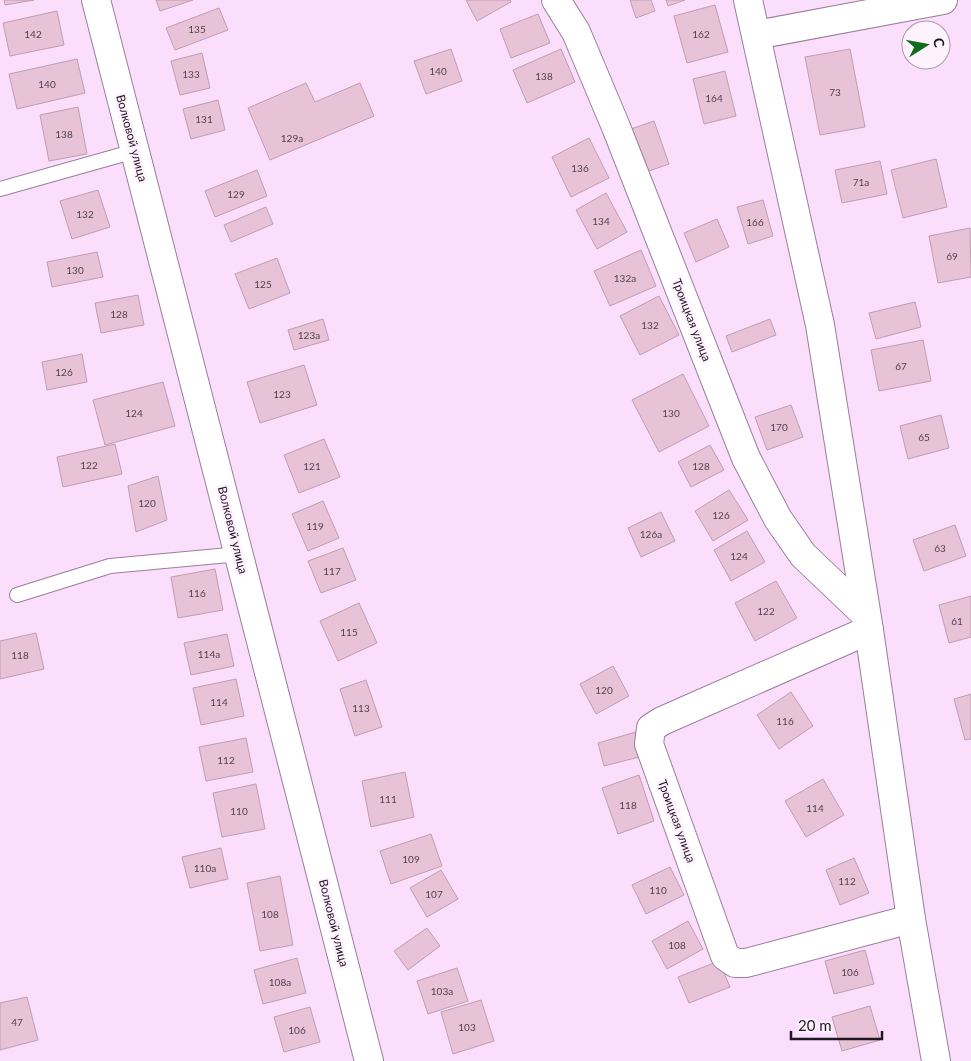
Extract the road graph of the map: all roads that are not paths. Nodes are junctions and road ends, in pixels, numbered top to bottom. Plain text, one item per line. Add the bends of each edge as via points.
1 (96, 0) edge
2 (556, 0) edge
3 (748, 0) edge
4 (943, 0) edge
5 (756, 34) junction
6 (135, 151) junction
7 (0, 189) edge
8 (240, 554) junction
9 (17, 596) dead end
10 (868, 623) junction
11 (910, 919) junction
12 (369, 1061) edge
13 (936, 1061) edge

1 - 6 street, Волковой улица
2 - 10 street, Троицкая улица via 576,32 616,127 746,458 778,519 803,555
3 - 5 street
4 - 5 street
5 - 10 street via 820,326
6 - 7 lane
6 - 8 street, Волковой улица
8 - 9 lane via 110,566
8 - 12 street, Волковой улица
10 - 11 street
10 - 11 street, Троицкая улица via 662,721 652,728 649,744 725,956 735,963 746,963
11 - 13 street

